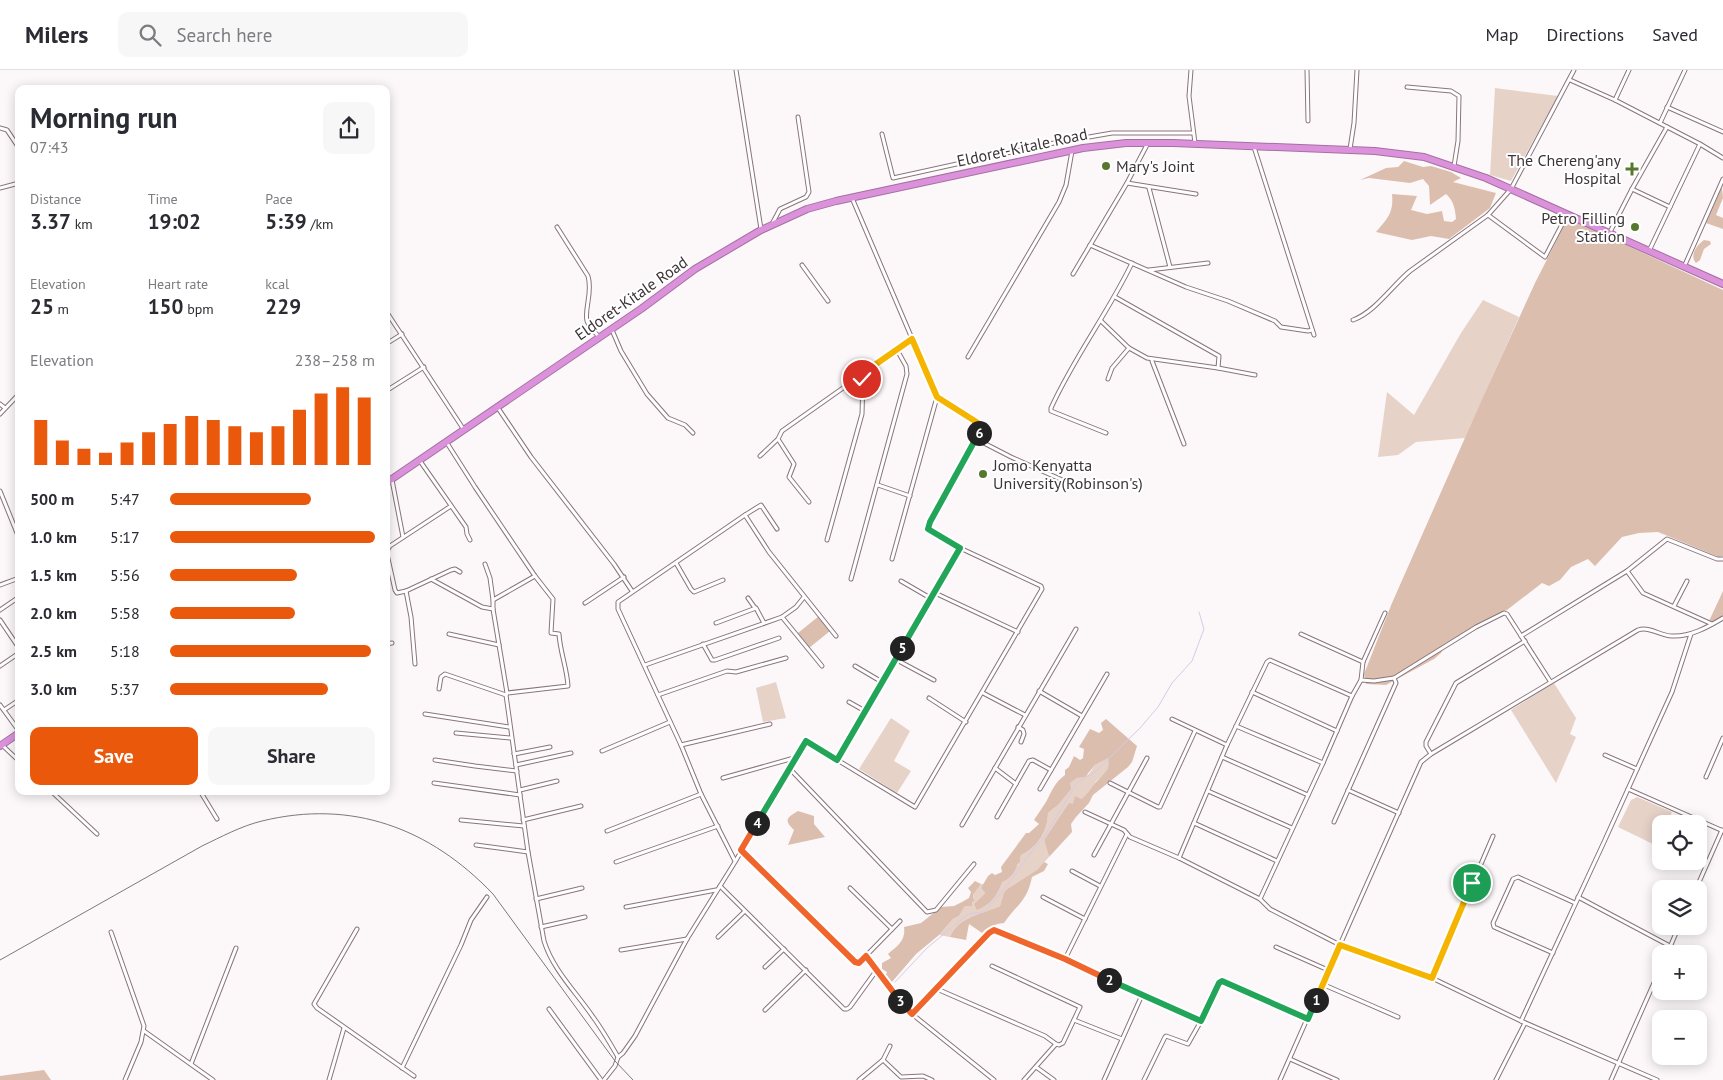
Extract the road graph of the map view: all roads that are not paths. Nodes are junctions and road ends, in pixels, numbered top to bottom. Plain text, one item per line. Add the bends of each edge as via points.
1 (736, 70) edge
2 (1191, 70) edge
3 (1307, 70) edge
4 (1357, 70) edge
5 (1574, 70) edge
6 (1629, 70) edge
7 (1685, 70) edge
8 (1570, 80) junction
9 (1407, 87) dead end
10 (1615, 100) junction
11 (1667, 108) junction
12 (798, 117) dead end
13 (1308, 121) dead end
14 (1660, 124) junction
15 (1667, 127) junction
16 (0, 128) edge
17 (1723, 132) edge
18 (1193, 133) junction
19 (882, 134) dead end
20 (15, 142) edge
21 (1148, 142) junction
22 (1195, 144) junction
23 (1700, 144) junction
24 (1254, 146) junction
25 (1072, 150) junction
26 (1349, 150) junction
27 (1723, 158) edge
28 (1454, 166) junction
29 (1723, 179) edge
30 (1127, 183) junction
31 (15, 184) edge
32 (1722, 185) edge
33 (0, 188) edge
34 (1149, 188) junction
35 (1511, 189) junction
36 (1632, 189) junction
37 (1196, 194) dead end
38 (852, 197) junction
39 (1670, 207) junction
40 (1567, 214) junction
41 (1488, 215) junction
42 (772, 225) junction
43 (557, 227) dead end
44 (761, 230) junction
45 (1610, 234) junction
46 (1090, 245) junction
47 (1649, 251) junction
48 (1208, 262) dead end
49 (1132, 263) junction
50 (802, 265) dead end
51 (1684, 266) junction
52 (1170, 267) junction
53 (1147, 270) junction
54 (1073, 274) dead end
55 (1712, 279) junction
56 (1723, 279) edge
57 (1723, 284) edge
58 (1115, 297) junction
59 (828, 301) dead end
60 (390, 317) edge
61 (1101, 320) junction
62 (1353, 320) dead end
63 (612, 329) junction
64 (1312, 330) junction
65 (402, 334) junction
66 (1314, 336) dead end
67 (600, 338) junction
68 (912, 339) junction
69 (390, 342) edge
70 (1128, 348) junction
71 (897, 350) junction
72 (968, 357) dead end
73 (1152, 360) junction
74 (424, 367) junction
75 (1218, 368) junction
76 (1255, 375) dead end
77 (860, 376) junction
78 (1108, 378) dead end
79 (390, 388) edge
80 (937, 397) junction
81 (15, 398) edge
82 (0, 404) edge
83 (498, 407) junction
84 (5, 408) junction
85 (0, 414) edge
86 (465, 430) junction
87 (693, 433) dead end
88 (1106, 433) dead end
89 (778, 439) junction
90 (976, 439) junction
91 (447, 443) junction
92 (1184, 444) dead end
93 (760, 456) dead end
94 (420, 460) junction
95 (390, 480) edge
96 (1069, 483) dead end
97 (390, 485) edge
98 (878, 485) junction
99 (0, 491) edge
100 (910, 496) junction
101 (809, 502) dead end
102 (451, 506) junction
103 (744, 515) junction
104 (15, 528) edge
105 (776, 529) dead end
106 (403, 537) junction
107 (470, 540) dead end
108 (827, 540) dead end
109 (390, 546) edge
110 (960, 548) junction
111 (892, 559) dead end
112 (1723, 559) edge
113 (676, 563) junction
114 (390, 564) edge
115 (485, 564) dead end
116 (1627, 571) junction
117 (460, 572) dead end
118 (535, 576) junction
119 (624, 577) junction
120 (15, 579) edge
121 (431, 579) junction
122 (851, 579) dead end
123 (723, 580) dead end
124 (901, 581) dead end
125 (1687, 581) dead end
126 (0, 585) edge
127 (406, 591) junction
128 (632, 591) junction
129 (935, 593) junction
130 (804, 597) junction
131 (748, 598) dead end
132 (932, 599) junction
133 (15, 600) edge
134 (493, 600) junction
135 (585, 603) dead end
136 (1674, 606) junction
137 (756, 608) junction
138 (493, 609) junction
139 (0, 610) edge
140 (1385, 613) dead end
141 (782, 617) junction
142 (1723, 618) edge
143 (0, 620) edge
144 (716, 622) dead end
145 (764, 623) junction
146 (1712, 624) junction
147 (1076, 628) dead end
148 (1018, 632) junction
149 (449, 634) dead end
150 (1301, 634) dead end
151 (1691, 634) junction
152 (836, 636) dead end
153 (1521, 636) junction
154 (779, 638) dead end
155 (1525, 641) junction
156 (15, 642) edge
157 (703, 644) junction
158 (499, 645) junction
159 (15, 656) edge
160 (786, 658) dead end
161 (896, 658) junction
162 (1363, 662) junction
163 (415, 664) dead end
164 (645, 665) junction
165 (0, 666) edge
166 (822, 666) dead end
167 (854, 666) dead end
168 (1107, 674) dead end
169 (1394, 678) junction
170 (934, 680) dead end
171 (1361, 680) junction
172 (1550, 681) junction
173 (882, 682) junction
174 (439, 689) dead end
175 (1039, 691) junction
176 (983, 692) junction
177 (1252, 692) junction
178 (507, 694) junction
179 (658, 695) junction
180 (1352, 696) junction
181 (929, 698) dead end
182 (849, 702) dead end
183 (15, 703) edge
184 (0, 705) edge
185 (4, 710) junction
186 (865, 711) junction
187 (425, 714) dead end
188 (1025, 715) junction
189 (1082, 716) junction
190 (1172, 719) dead end
191 (670, 722) junction
192 (966, 722) junction
193 (770, 724) dead end
194 (15, 726) edge
195 (1236, 726) junction
196 (510, 727) junction
197 (1018, 727) junction
198 (1195, 731) junction
199 (1337, 731) junction
200 (456, 733) dead end
201 (15, 735) edge
202 (511, 738) junction
203 (1723, 738) edge
204 (1021, 742) dead end
205 (1, 745) edge
206 (681, 745) junction
207 (1227, 745) junction
208 (550, 746) dead end
209 (602, 751) dead end
210 (571, 753) dead end
211 (514, 754) junction
212 (1431, 754) junction
213 (1605, 755) dead end
214 (15, 757) edge
215 (1222, 757) junction
216 (795, 758) junction
217 (1147, 758) dead end
218 (435, 760) dead end
219 (837, 760) junction
220 (1323, 763) junction
221 (516, 765) junction
222 (789, 768) junction
223 (995, 768) junction
224 (1051, 770) junction
225 (1637, 770) junction
226 (517, 771) junction
227 (1706, 777) dead end
228 (723, 778) dead end
229 (557, 781) dead end
230 (434, 783) dead end
231 (1110, 783) dead end
232 (1016, 784) junction
233 (1040, 789) dead end
234 (1628, 789) junction
235 (1208, 790) junction
236 (1348, 790) junction
237 (520, 792) junction
238 (1129, 792) junction
239 (701, 794) junction
240 (55, 795) edge
241 (202, 795) edge
242 (1308, 795) junction
243 (581, 806) dead end
244 (1085, 812) dead end
245 (1399, 813) junction
246 (997, 817) dead end
247 (217, 819) dead end
248 (461, 820) dead end
249 (524, 820) junction
250 (1334, 822) dead end
251 (1194, 823) junction
252 (1111, 824) junction
253 (962, 825) dead end
254 (524, 826) junction
255 (718, 826) junction
256 (1292, 828) junction
257 (1723, 830) edge
258 (607, 831) dead end
259 (97, 834) dead end
260 (1127, 834) junction
261 (1493, 836) dead end
262 (476, 844) dead end
263 (741, 850) junction
264 (528, 852) junction
265 (1094, 855) dead end
266 (1178, 858) junction
267 (1277, 861) junction
268 (616, 862) dead end
269 (735, 862) junction
270 (974, 864) dead end
271 (1072, 871) dead end
272 (1700, 880) edge
273 (720, 886) junction
274 (1100, 886) junction
275 (582, 888) dead end
276 (850, 888) dead end
277 (717, 890) junction
278 (487, 897) dead end
279 (1578, 897) junction
280 (1043, 898) dead end
281 (1260, 898) junction
282 (536, 899) junction
283 (1575, 903) junction
284 (626, 907) dead end
285 (744, 912) junction
286 (585, 917) dead end
287 (1084, 919) junction
288 (900, 921) dead end
289 (542, 927) junction
290 (357, 929) dead end
291 (892, 929) junction
292 (111, 932) dead end
293 (718, 937) dead end
294 (687, 939) junction
295 (1340, 945) junction
296 (1668, 945) edge
297 (1276, 947) dead end
298 (236, 948) dead end
299 (784, 949) junction
300 (621, 950) dead end
301 (1552, 953) junction
302 (866, 956) junction
303 (1065, 959) junction
304 (992, 966) dead end
305 (765, 967) dead end
306 (806, 970) junction
307 (1328, 970) junction
308 (876, 971) junction
309 (1432, 978) junction
310 (1322, 984) junction
311 (1652, 987) edge
312 (937, 989) junction
313 (1142, 995) junction
314 (549, 1009) dead end
315 (765, 1010) dead end
316 (912, 1014) junction
317 (1398, 1017) dead end
318 (1308, 1019) junction
319 (1074, 1020) junction
320 (1201, 1021) junction
321 (1521, 1021) junction
322 (1525, 1023) junction
323 (344, 1028) junction
324 (144, 1031) junction
325 (1122, 1039) junction
326 (1056, 1044) junction
327 (890, 1046) dead end
328 (618, 1057) junction
329 (1290, 1059) junction
330 (883, 1060) junction
331 (1618, 1063) junction
332 (191, 1064) junction
333 (1036, 1066) junction
334 (402, 1068) junction
335 (414, 1076) dead end
336 (901, 1078) edge
337 (125, 1080) edge
338 (214, 1080) edge
339 (329, 1080) edge
340 (602, 1080) edge
341 (859, 1080) edge
342 (932, 1080) edge
343 (994, 1080) edge
344 (1024, 1080) edge
345 (1054, 1080) edge
346 (1104, 1080) edge
347 (1144, 1080) edge
348 (1280, 1080) edge
349 (1337, 1080) edge
350 (1496, 1080) edge
351 (1611, 1080) edge
352 (1657, 1080) edge

1 - 44 street
2 - 18 street via 1189,96
3 - 13 street
4 - 26 street
5 - 8 street
6 - 10 street
7 - 11 street
8 - 10 street
8 - 35 street
9 - 28 street via 1451,91 1459,96
10 - 14 street
11 - 14 street
11 - 17 street
12 - 42 street via 809,192 806,197 780,209
14 - 15 street
15 - 23 street
15 - 36 street
16 - 20 street via 7,130
18 - 19 street via 1112,133 893,178
18 - 22 street
21 - 22 highway, Eldoret-Kitale Road
21 - 25 highway, Eldoret-Kitale Road
21 - 30 street
22 - 24 highway, Eldoret-Kitale Road
23 - 27 street
23 - 39 street
24 - 26 highway, Eldoret-Kitale Road
24 - 64 street
25 - 38 highway, Eldoret-Kitale Road
25 - 72 street via 1066,185 1059,202
26 - 28 highway, Eldoret-Kitale Road via 1412,155
28 - 35 highway, Eldoret-Kitale Road
29 - 32 street
30 - 34 street
30 - 46 street
31 - 33 street
32 - 51 street
34 - 37 street
34 - 52 street
35 - 40 highway, Eldoret-Kitale Road
35 - 41 street
36 - 39 street
36 - 45 street
38 - 42 highway, Eldoret-Kitale Road via 807,209
38 - 68 street
39 - 47 street
40 - 41 street via 1545,257
40 - 45 highway, Eldoret-Kitale Road
41 - 62 street via 1410,271 1367,313
42 - 44 highway, Eldoret-Kitale Road
43 - 67 street via 588,276 587,322
44 - 63 highway, Eldoret-Kitale Road via 695,269
45 - 47 highway, Eldoret-Kitale Road
46 - 49 street
46 - 54 street
47 - 51 highway, Eldoret-Kitale Road
48 - 52 street
49 - 53 street
49 - 58 street
50 - 59 street
51 - 55 highway, Eldoret-Kitale Road
52 - 53 street
53 - 64 street via 1275,321 1281,327
55 - 56 highway
55 - 57 highway, Eldoret-Kitale Road
58 - 61 street
58 - 75 street via 1219,356
60 - 65 street
61 - 70 street
61 - 88 street via 1051,411
63 - 67 highway, Eldoret-Kitale Road
63 - 87 street via 625,359 647,394 668,418 685,425
64 - 66 street
65 - 69 street
65 - 74 street
67 - 83 highway, Eldoret-Kitale Road
68 - 71 street
68 - 80 street
70 - 73 street
70 - 78 street
71 - 77 street
71 - 98 street via 907,374
73 - 75 street
73 - 92 street
74 - 79 street
74 - 86 street
75 - 76 street
77 - 89 street via 782,430
77 - 108 street via 862,414
80 - 90 street via 981,425
80 - 100 street
81 - 84 street
82 - 84 street
83 - 86 highway, Eldoret-Kitale Road
83 - 119 street via 531,457
84 - 85 street
86 - 91 highway, Eldoret-Kitale Road
89 - 93 street
89 - 101 street via 794,464 789,477
90 - 96 street
90 - 110 street via 928,529
91 - 94 highway, Eldoret-Kitale Road
91 - 118 street
94 - 95 highway, Eldoret-Kitale Road
94 - 102 street
97 - 106 street
98 - 100 street
98 - 122 street
99 - 104 street
100 - 111 street
102 - 106 street
102 - 107 street via 466,527
103 - 105 street via 760,505
103 - 113 street
103 - 130 street
106 - 109 street
110 - 129 street
110 - 148 street via 1041,586
112 - 116 street via 1669,539
113 - 123 street via 694,592
113 - 128 street
114 - 127 street via 395,590 397,593
115 - 134 street
116 - 136 street via 1641,592
116 - 153 street
117 - 121 street via 454,569
118 - 134 street
118 - 178 street via 554,599 551,633 559,634 568,686
119 - 128 street
119 - 135 street
120 - 126 street
121 - 127 street
121 - 138 street
124 - 132 street
125 - 136 street
127 - 163 street
128 - 164 street via 619,601 618,609
129 - 132 street
129 - 148 street
130 - 141 street
130 - 152 street
131 - 137 street
132 - 161 street
133 - 139 street
134 - 138 street
136 - 146 street
137 - 144 street
137 - 145 street
138 - 158 street
140 - 162 street
141 - 145 street
141 - 166 street
142 - 146 street
143 - 156 street
145 - 157 street
146 - 151 street
147 - 175 street
148 - 176 street
149 - 158 street
150 - 162 street
151 - 172 street via 1672,636 1647,629 1638,630
151 - 225 street via 1672,692
153 - 155 street
153 - 169 street via 1504,613
154 - 157 street via 715,660
155 - 172 street
155 - 212 street via 1456,683 1426,742
157 - 164 street
158 - 178 street
159 - 165 street
160 - 179 street via 736,672 728,671
161 - 170 street
161 - 173 street
162 - 171 street
164 - 179 street
167 - 173 street
168 - 189 street
169 - 171 street
169 - 236 street via 1396,683
171 - 180 street
172 - 212 street
173 - 186 street
174 - 178 street via 445,674
175 - 188 street
175 - 189 street
176 - 188 street
176 - 192 street
177 - 180 street via 1270,660
177 - 195 street
177 - 199 street
178 - 196 street
179 - 191 street
180 - 199 street
181 - 192 street
182 - 186 street
183 - 185 street
184 - 185 street
185 - 194 street
186 - 219 street
187 - 196 street
188 - 197 street
189 - 224 street
190 - 198 street
191 - 206 street
191 - 209 street
192 - 219 street via 915,807
193 - 206 street
195 - 207 street
195 - 220 street
196 - 202 street
197 - 204 street via 1024,734
197 - 223 street
198 - 207 street
198 - 238 street via 1160,807
199 - 220 street
200 - 202 street
201 - 205 highway
202 - 211 street
203 - 227 street
205 - 214 street
206 - 239 street
207 - 215 street
208 - 211 street
210 - 221 street
211 - 221 street
212 - 245 street via 1422,762
213 - 225 street
215 - 235 street
215 - 242 street
216 - 219 street via 806,741
216 - 222 street
216 - 228 street
217 - 238 street
218 - 226 street
220 - 242 street
221 - 226 street
222 - 263 street
222 - 270 street via 927,912 936,910
223 - 232 street
223 - 253 street
224 - 232 street via 1031,760
224 - 233 street
225 - 234 street
226 - 237 street
229 - 237 street
230 - 237 street
231 - 238 street
232 - 246 street
234 - 257 street
234 - 279 street
235 - 251 street
235 - 256 street
236 - 245 street
236 - 250 street
237 - 249 street
238 - 252 street
239 - 255 street
239 - 258 street
240 - 259 street
241 - 247 street
242 - 256 street
243 - 249 street
244 - 252 street
245 - 295 street
248 - 254 street
249 - 254 street
251 - 266 street
251 - 267 street
252 - 260 street
252 - 265 street
254 - 264 street
255 - 268 street
255 - 269 street
256 - 267 street
257 - 272 street
260 - 266 street
260 - 274 street
261 - 309 street
262 - 264 street
263 - 269 street
263 - 302 street via 855,962 859,963
264 - 282 street
266 - 281 street
267 - 281 street
269 - 273 street
271 - 274 street
273 - 277 street
273 - 285 street
274 - 287 street
275 - 282 street
276 - 291 street
277 - 284 street
277 - 294 street
278 - 334 street via 471,920
279 - 283 street
279 - 296 street
280 - 287 street
281 - 295 street via 1270,909
282 - 289 street
283 - 301 street
283 - 301 street via 1518,877 1513,879 1494,927
285 - 293 street
285 - 299 street
286 - 289 street
287 - 303 street
288 - 291 street
289 - 328 street via 548,955
290 - 323 street via 314,1002 317,1008
291 - 302 street
292 - 324 street
294 - 300 street
294 - 328 street via 635,1036
295 - 307 street
295 - 309 street
297 - 307 street
298 - 332 street
299 - 305 street
299 - 306 street
301 - 321 street
302 - 308 street
303 - 312 street via 994,930
303 - 313 street
304 - 319 street via 1078,1005 1080,1008
306 - 308 street via 842,1008 847,1009
306 - 315 street
307 - 310 street
308 - 316 street
309 - 321 street
310 - 317 street
310 - 318 street
311 - 331 street
312 - 316 street
312 - 326 street via 1045,1036
313 - 320 street
313 - 325 street
314 - 340 street
316 - 343 street
318 - 320 street via 1222,981
318 - 329 street
319 - 325 street
319 - 326 street via 1063,1043
320 - 347 street via 1188,1044 1165,1037
321 - 322 street
322 - 331 street
322 - 350 street
323 - 334 street
323 - 339 street
324 - 332 street
324 - 337 street
325 - 346 street
326 - 333 street
327 - 330 street
328 - 340 street via 615,1066
329 - 348 street
329 - 349 street
330 - 336 street
330 - 341 street
331 - 351 street
331 - 352 street
332 - 338 street
333 - 344 street
333 - 345 street
334 - 335 street
336 - 342 street via 923,1076

